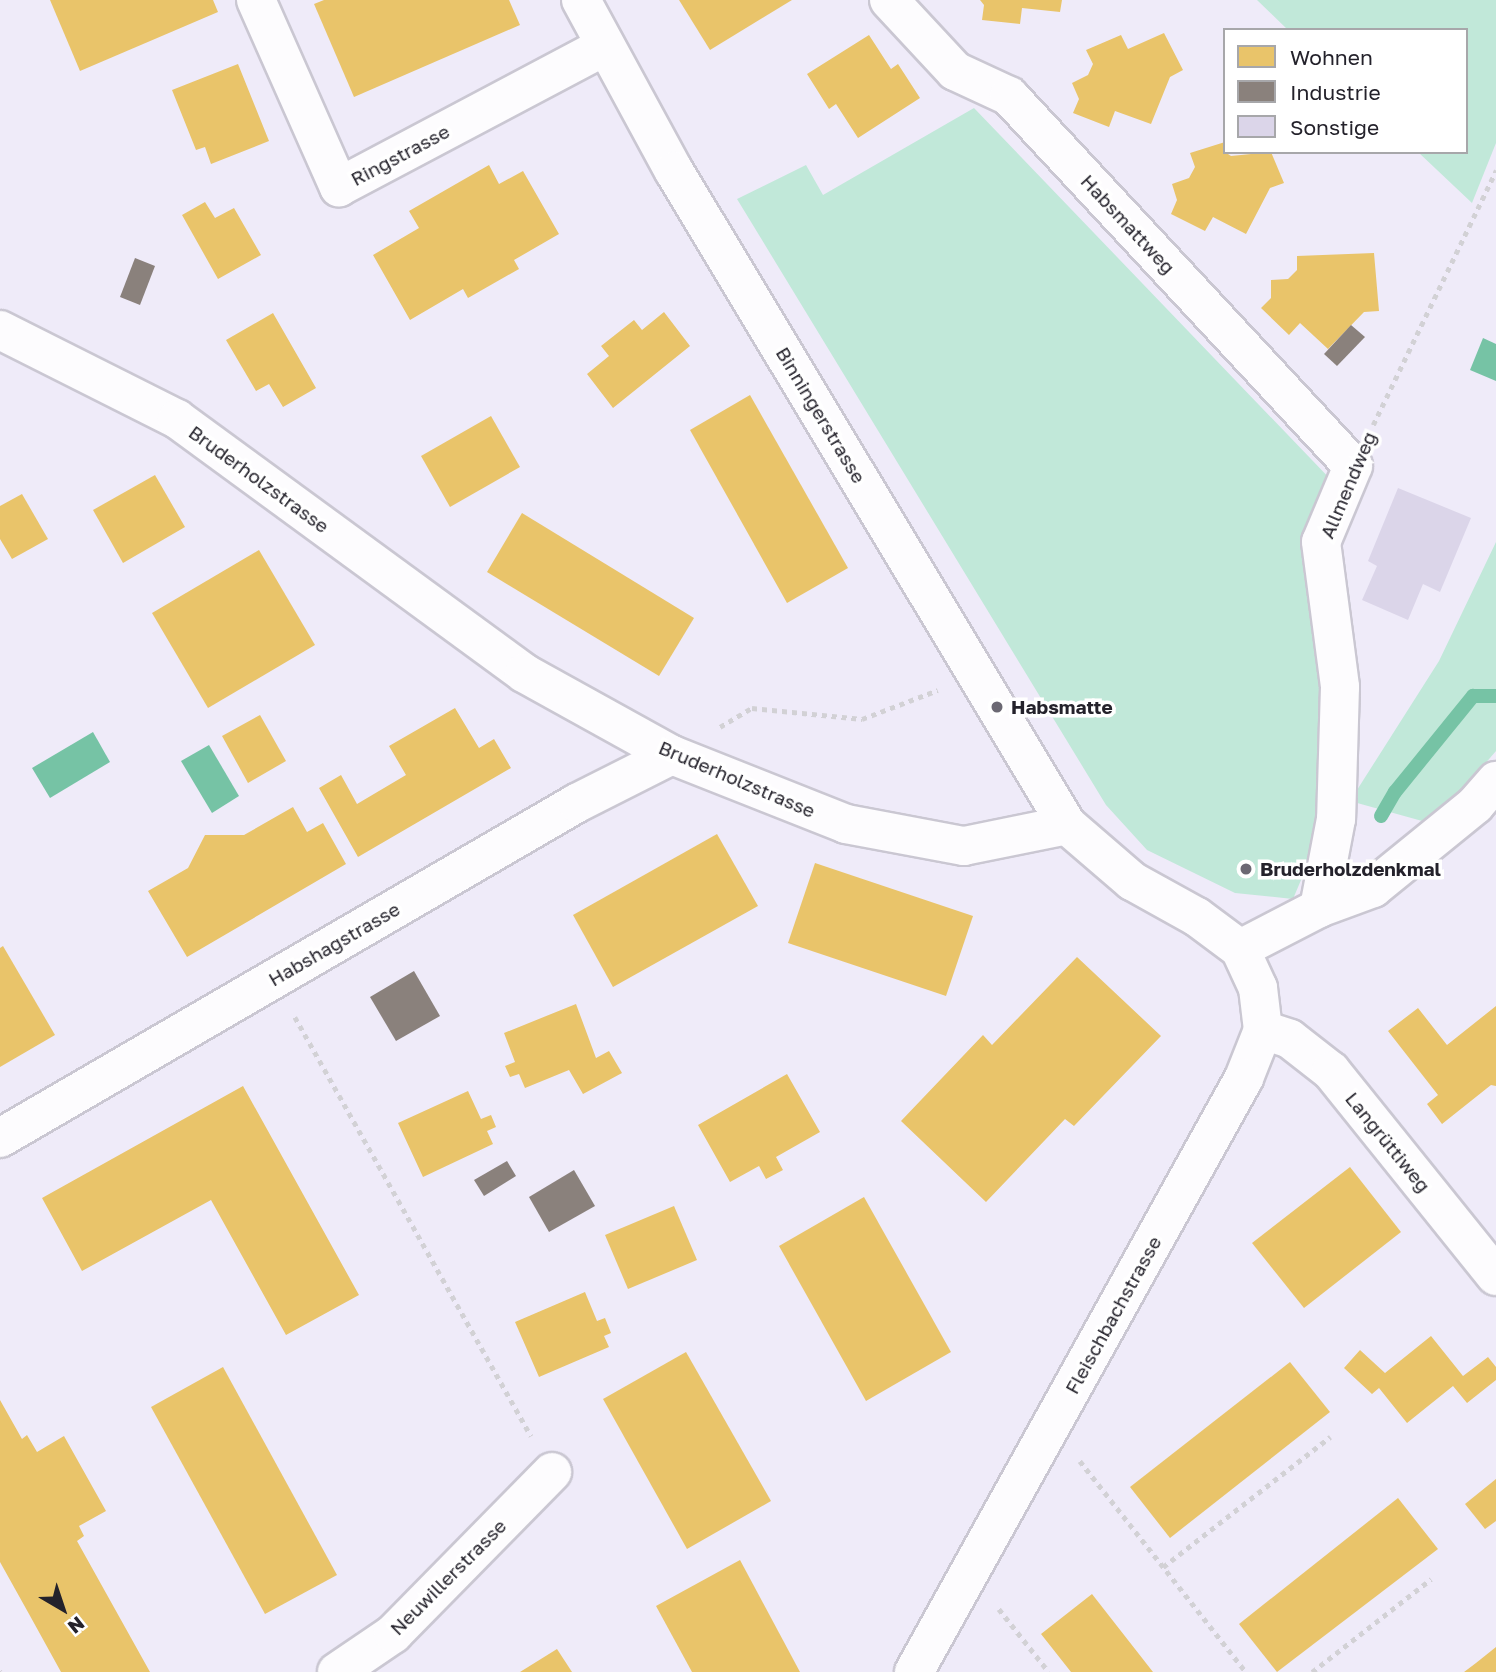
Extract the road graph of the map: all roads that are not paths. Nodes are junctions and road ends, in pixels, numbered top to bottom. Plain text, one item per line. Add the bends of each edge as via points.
1 (256, 0) edge
2 (581, 0) edge
3 (889, 0) edge
4 (605, 46) junction
5 (0, 330) edge
6 (1353, 466) joint
7 (672, 755) junction
8 (1496, 781) edge
9 (1067, 825) junction
10 (1319, 908) junction
11 (1240, 949) junction
12 (1263, 1030) junction
13 (0, 1138) edge
14 (1496, 1276) edge
15 (552, 1472) road end
16 (337, 1672) edge
17 (914, 1672) edge

1 - 4 street, Ringstrasse via 339,187
2 - 4 street, Binningerstrasse
3 - 6 street, Habsmattweg via 955,71 1009,96
4 - 9 street, Binningerstrasse via 674,172
5 - 7 street, Bruderholzstrasse via 177,419 524,673
6 - 10 street, Allmendweg via 1321,542 1340,687 1336,819
7 - 9 street, Bruderholzstrasse via 846,824 964,846
7 - 13 street, Habshagstrasse via 577,803
8 - 10 street via 1475,804 1373,888
9 - 11 street via 1132,881 1197,917
10 - 11 street
11 - 12 street, Fleischbachstrasse via 1258,988
12 - 14 street, Langrüttiweg via 1290,1039 1331,1071
12 - 17 street, Fleischbachstrasse via 1244,1079
15 - 16 street, Neuwillerstrasse via 393,1634

